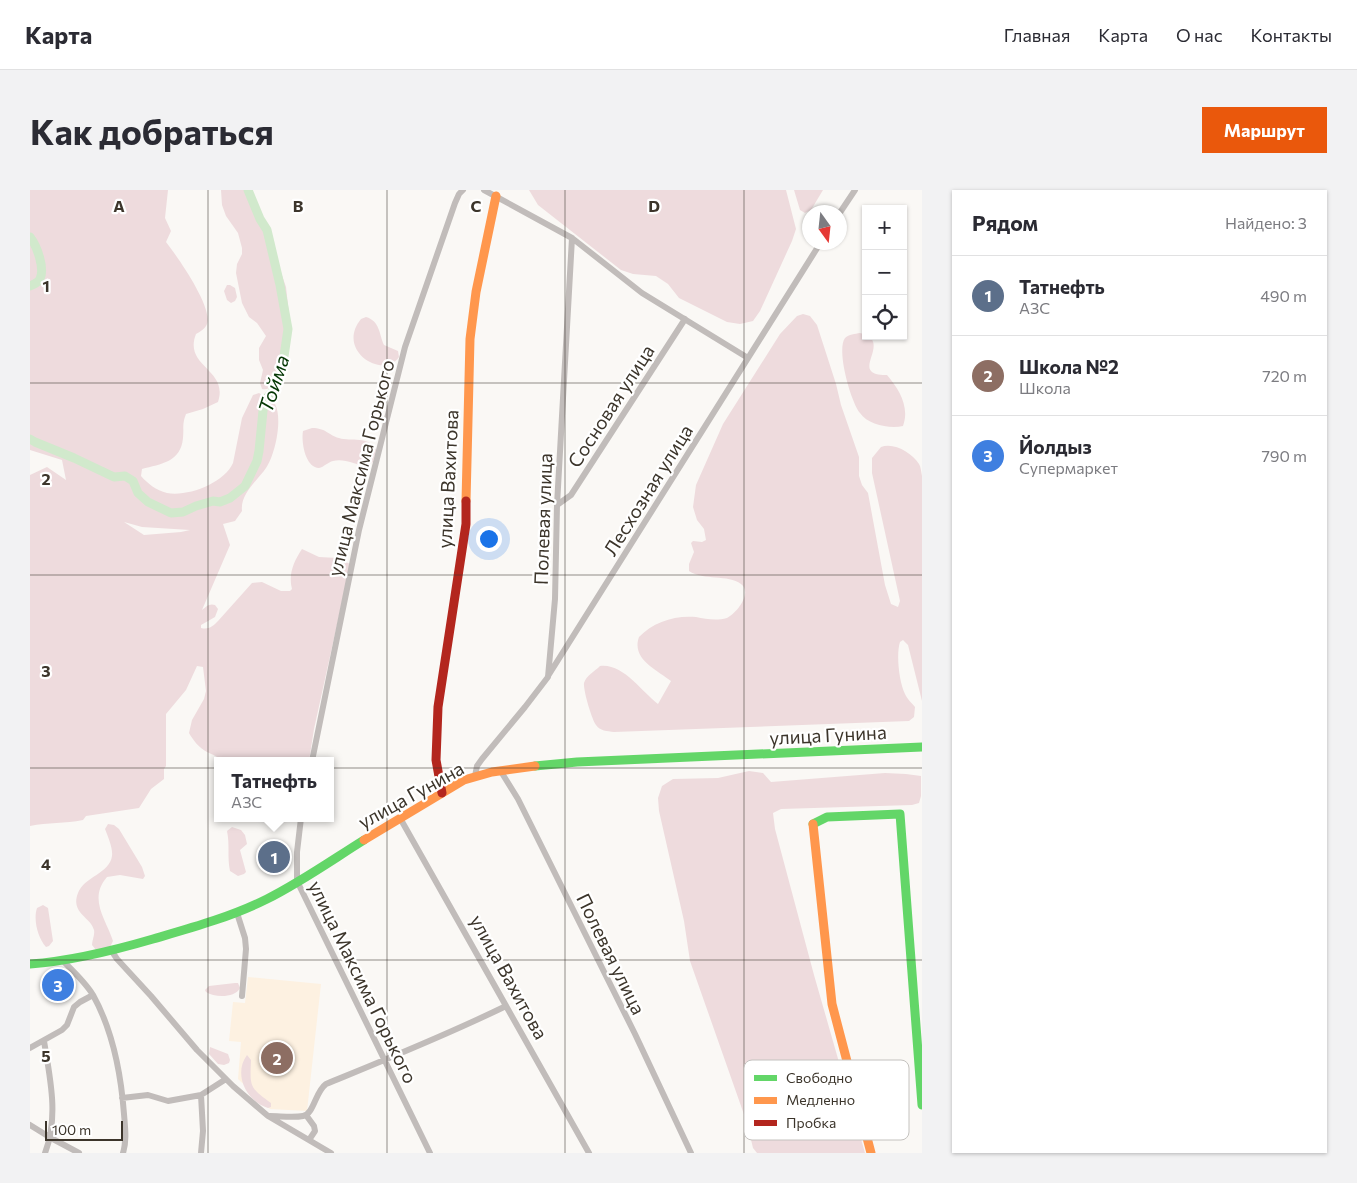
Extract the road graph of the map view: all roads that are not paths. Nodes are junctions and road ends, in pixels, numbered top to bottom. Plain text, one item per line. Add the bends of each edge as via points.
1 (464, 190) edge
2 (484, 190) edge
3 (855, 190) edge
4 (496, 196) junction
5 (846, 205) edge
6 (572, 238) junction
7 (816, 250) edge
8 (685, 320) junction
9 (748, 358) junction
10 (557, 505) junction
11 (548, 677) junction
12 (922, 747) edge
13 (313, 757) edge
14 (500, 770) junction
15 (475, 776) junction
16 (442, 793) junction
17 (400, 818) junction
18 (301, 822) edge
19 (297, 880) junction
20 (237, 913) junction
21 (111, 950) junction
22 (62, 960) junction
23 (30, 964) edge
24 (93, 995) junction
25 (242, 996) dead end
26 (506, 1006) junction
27 (44, 1041) junction
28 (30, 1048) edge
29 (846, 1060) edge
30 (386, 1061) junction
31 (226, 1079) junction
32 (201, 1095) junction
33 (122, 1098) junction
34 (922, 1105) edge
35 (306, 1115) junction
36 (268, 1116) junction
37 (30, 1125) edge
38 (50, 1138) junction
39 (309, 1140) junction
40 (867, 1140) edge
41 (45, 1153) edge
42 (79, 1153) edge
43 (123, 1153) edge
44 (201, 1153) edge
45 (331, 1153) edge
46 (430, 1153) edge
47 (589, 1153) edge
48 (691, 1153) edge
49 (870, 1153) edge

1 - 13 street, улица Максима Горького via 455,203 405,347 359,530
2 - 4 street
3 - 5 street
4 - 6 street
4 - 16 street, улица Вахитова via 476,292 470,339 466,524 438,707 436,760
6 - 8 street via 642,293
6 - 10 street, Полевая улица
7 - 9 street, Лесхозная улица
8 - 9 street
8 - 10 street, Сосновая улица via 571,495
9 - 11 street, Лесхозная улица
10 - 11 street, Полевая улица
11 - 15 street via 482,759
12 - 14 street, улица Гунина via 568,763
14 - 15 street, улица Гунина
14 - 48 street, Полевая улица via 518,799
15 - 16 street, улица Гунина
16 - 17 street, улица Гунина
17 - 19 street, улица Гунина
17 - 26 street, улица Вахитова
18 - 19 street, улица Максима Горького
19 - 20 street, улица Гунина
19 - 30 street, улица Максима Горького
20 - 21 street, улица Гунина via 192,929
20 - 25 street via 246,949
21 - 22 street, улица Гунина
21 - 31 street
22 - 23 street, улица Гунина
22 - 24 street
24 - 27 street via 76,1005 67,1025
24 - 33 street via 110,1036
26 - 30 street
26 - 47 street, улица Вахитова
27 - 28 street
27 - 38 street via 52,1098
29 - 34 street via 832,1004 813,824 826,817 900,814
30 - 35 street via 326,1084 319,1090
30 - 46 street, улица Максима Горького
31 - 32 street
31 - 36 street
32 - 33 street via 168,1101 148,1095
32 - 44 street
33 - 43 street
35 - 36 street
35 - 39 street via 315,1131
36 - 39 street
37 - 38 street
38 - 41 street
38 - 42 street
39 - 45 street
40 - 49 street

